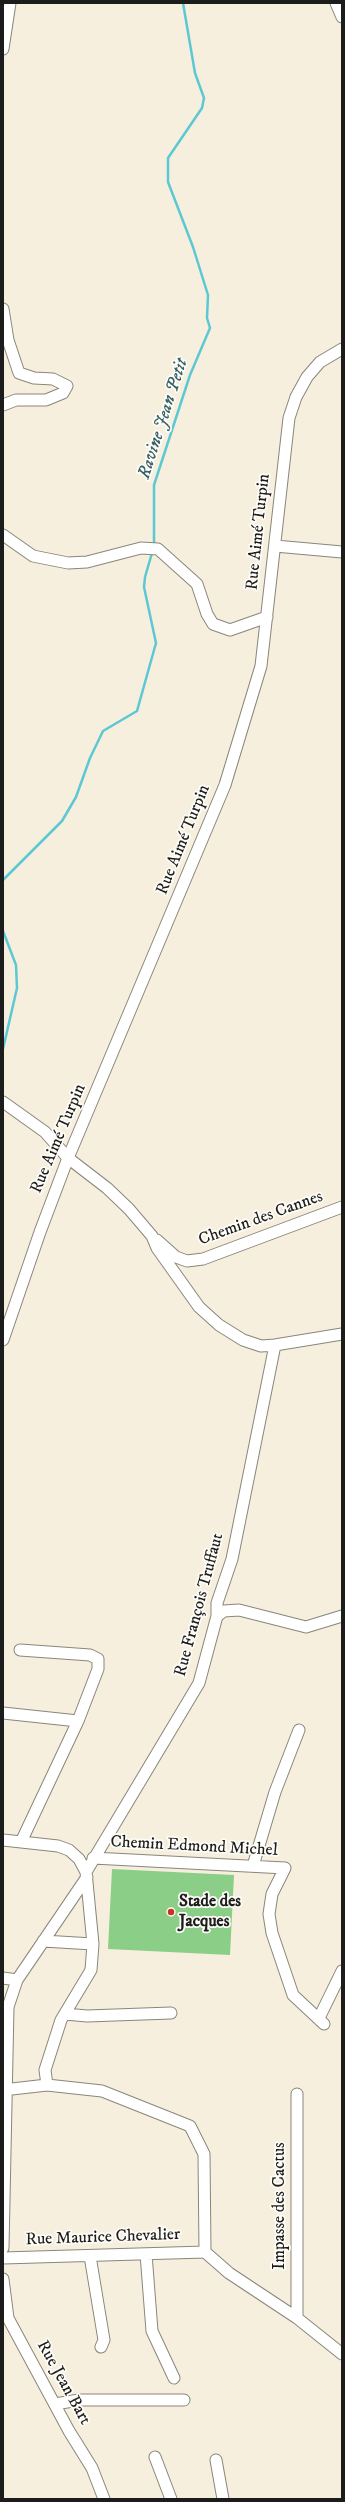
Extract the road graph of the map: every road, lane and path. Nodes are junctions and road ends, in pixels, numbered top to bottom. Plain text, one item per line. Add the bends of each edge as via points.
1 (10, 3) edge
2 (336, 3) edge
3 (342, 18) edge
4 (3, 49) edge
5 (3, 309) edge
6 (342, 349) edge
7 (3, 405) edge
8 (3, 535) edge
9 (275, 546) junction
10 (342, 552) edge
11 (267, 617) junction
12 (3, 1102) edge
13 (68, 1158) junction
14 (342, 1207) edge
15 (152, 1236) junction
16 (342, 1334) edge
17 (3, 1340) edge
18 (276, 1345) junction
19 (217, 1616) junction
20 (342, 1616) edge
21 (20, 1650) dead end
22 (3, 1713) edge
23 (78, 1721) junction
24 (299, 1730) dead end
25 (3, 1840) edge
26 (21, 1842) junction
27 (93, 1858) junction
28 (253, 1866) junction
29 (86, 1874) junction
30 (43, 1941) junction
31 (93, 1944) junction
32 (342, 1971) edge
33 (3, 1978) edge
34 (17, 1980) junction
35 (171, 2013) dead end
36 (64, 2014) junction
37 (46, 2085) junction
38 (5, 2090) edge
39 (297, 2094) dead end
40 (3, 2248) edge
41 (204, 2252) junction
42 (146, 2254) junction
43 (90, 2256) junction
44 (3, 2258) edge
45 (3, 2279) edge
46 (297, 2318) junction
47 (101, 2347) dead end
48 (342, 2354) edge
49 (174, 2378) dead end
50 (184, 2400) dead end
51 (55, 2404) junction
52 (155, 2457) dead end
53 (216, 2460) dead end
54 (104, 2499) edge
55 (171, 2499) edge
56 (222, 2499) edge

1 - 4 street
2 - 3 street
5 - 7 street via 8,340 19,373 34,378 54,379 67,386 63,393 46,400 16,400
6 - 9 street, Rue Aimé Turpin via 320,362 306,378 296,397 289,418
8 - 11 street via 33,556 68,563 87,562 154,548 197,584 213,624 230,630
9 - 10 street
9 - 11 street, Rue Aimé Turpin
11 - 13 street, Rue Aimé Turpin via 261,666 225,785
12 - 13 street via 45,1132
13 - 15 street via 107,1188
13 - 17 street, Rue Aimé Turpin
14 - 15 street, Chemin des Cannes via 203,1259 187,1261 176,1257
15 - 18 street via 157,1248 199,1308 243,1340 261,1346
16 - 18 street
18 - 19 street, Rue François Truffaut via 232,1559 217,1603
19 - 20 street via 224,1611 239,1610 306,1627
19 - 27 street, Rue François Truffaut via 199,1683
21 - 23 street via 90,1655 98,1659 98,1669
22 - 23 street
23 - 26 street
24 - 28 street via 275,1792
25 - 26 street
26 - 29 street via 58,1846 69,1850 79,1859
27 - 28 street, Chemin Edmond Michel
27 - 29 street, Rue François Truffaut
28 - 32 street, Chemin Edmond Michel via 285,1868 272,1894 269,1914 272,1933 293,1995 321,2021
29 - 30 street
29 - 31 street
30 - 31 street
30 - 34 street
31 - 36 street via 91,1970
33 - 34 street
34 - 38 street via 8,2007
35 - 36 street via 87,2016
36 - 37 street via 45,2070
37 - 38 street
37 - 41 street via 102,2091 190,2126 204,2154
38 - 40 street
39 - 46 street, Impasse des Cactus
41 - 42 street, Rue Maurice Chevalier
41 - 46 street via 229,2273
42 - 43 street, Rue Maurice Chevalier
42 - 49 street via 152,2331
43 - 44 street, Rue Maurice Chevalier
43 - 47 street via 104,2336
45 - 51 street, Rue Jean Bart via 8,2318
46 - 48 street
50 - 51 street via 79,2400
51 - 54 street, Rue Jean Bart via 92,2468
52 - 55 street
53 - 56 street

